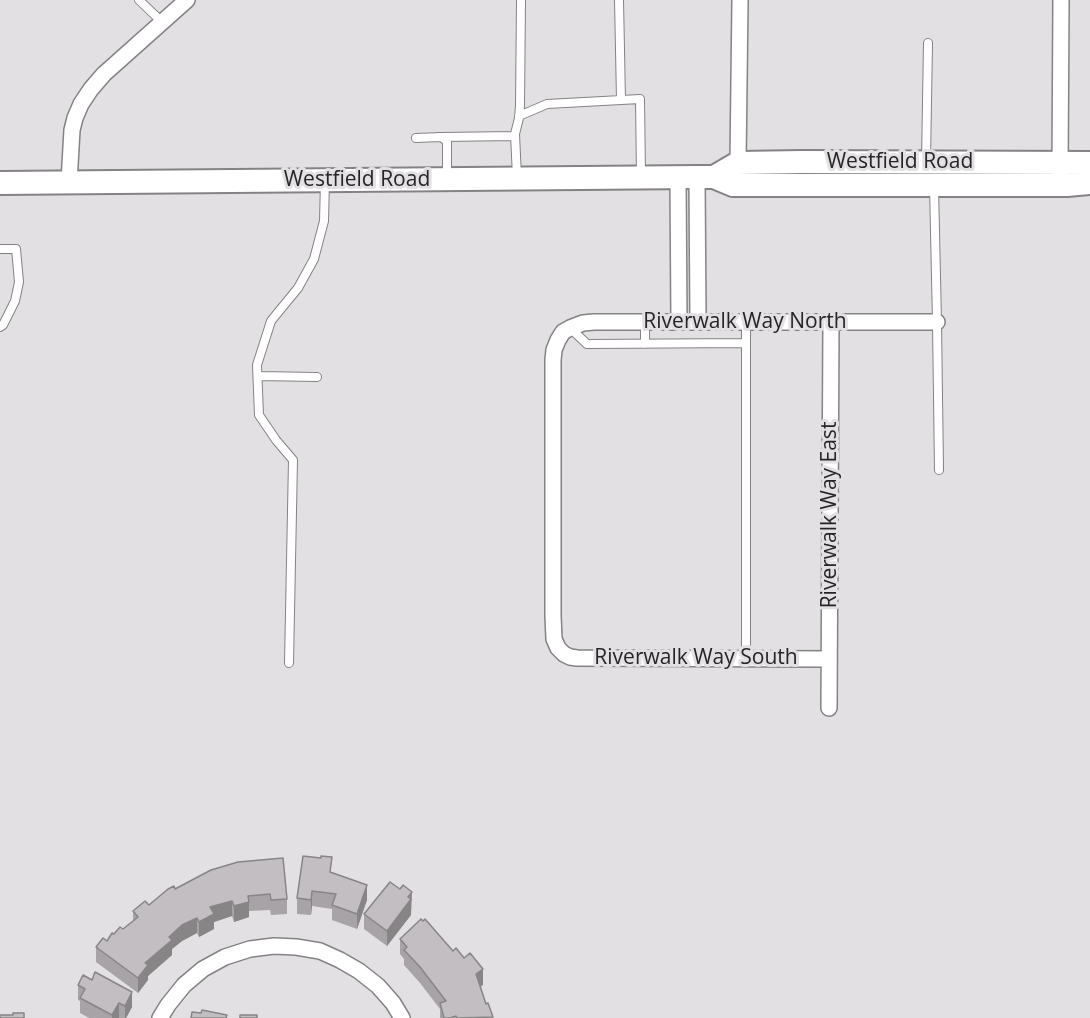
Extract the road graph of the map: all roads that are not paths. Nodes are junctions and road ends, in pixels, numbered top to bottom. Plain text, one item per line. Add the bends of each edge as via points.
1 (139, 0) edge
2 (187, 0) edge
3 (521, 0) edge
4 (620, 0) edge
5 (740, 0) edge
6 (1061, 0) edge
7 (162, 22) junction
8 (928, 43) dead end
9 (621, 100) junction
10 (519, 116) junction
11 (515, 136) junction
12 (441, 137) junction
13 (416, 138) dead end
14 (738, 163) junction
15 (926, 163) junction
16 (1090, 163) edge
17 (1060, 174) junction
18 (641, 177) junction
19 (696, 177) junction
20 (517, 178) junction
21 (447, 179) junction
22 (325, 180) junction
23 (69, 182) junction
24 (0, 183) edge
25 (1090, 183) edge
26 (934, 185) junction
27 (0, 249) edge
28 (645, 322) junction
29 (679, 322) junction
30 (698, 322) junction
31 (746, 322) junction
32 (831, 322) junction
33 (938, 322) junction
34 (0, 327) edge
35 (570, 328) junction
36 (746, 343) junction
37 (645, 344) junction
38 (258, 376) junction
39 (317, 377) dead end
40 (939, 470) dead end
41 (746, 658) junction
42 (829, 659) junction
43 (289, 663) dead end
44 (829, 708) dead end
45 (160, 1018) edge
46 (402, 1018) edge

1 - 7 lane
2 - 7 street
3 - 10 lane
4 - 9 lane
5 - 14 street
6 - 17 street
7 - 23 street via 104,74 81,104 72,130
8 - 15 lane
9 - 10 lane via 547,104
9 - 18 lane via 640,99
10 - 11 lane
11 - 12 lane
11 - 20 lane
12 - 13 lane
12 - 21 lane via 447,141
14 - 15 main road, Westfield Road
14 - 19 main road, Westfield Road
15 - 17 main road, Westfield Road
16 - 17 main road, Westfield Road
17 - 25 main road
17 - 26 main road, Westfield Road
18 - 19 main road, Westfield Road
18 - 20 main road, Westfield Road
19 - 26 main road, Westfield Road via 733,185
19 - 29 street
19 - 30 street
20 - 21 main road, Westfield Road
21 - 22 main road, Westfield Road
22 - 23 main road, Westfield Road
22 - 38 lane via 324,221 314,259 298,288 271,321 257,365
23 - 24 main road, Westfield Road
26 - 33 lane
27 - 34 lane via 16,249 19,282 15,301
28 - 29 street, Riverwalk Way North
28 - 35 street, Riverwalk Way North via 594,322
28 - 37 lane
29 - 30 street, Riverwalk Way North
30 - 31 street, Riverwalk Way North
31 - 32 street, Riverwalk Way North
31 - 36 lane
32 - 33 street, Riverwalk Way North
32 - 42 street, Riverwalk Way East
33 - 40 lane
35 - 37 lane via 587,344
35 - 41 street, Riverwalk Way South via 558,339 553,360 554,639 558,648 577,658
36 - 37 lane
36 - 41 lane
38 - 39 lane
38 - 43 lane via 259,415 292,460
41 - 42 street, Riverwalk Way South
42 - 44 street, Riverwalk Way East
45 - 46 street via 184,985 203,969 225,957 274,946 320,951 340,960 378,986

